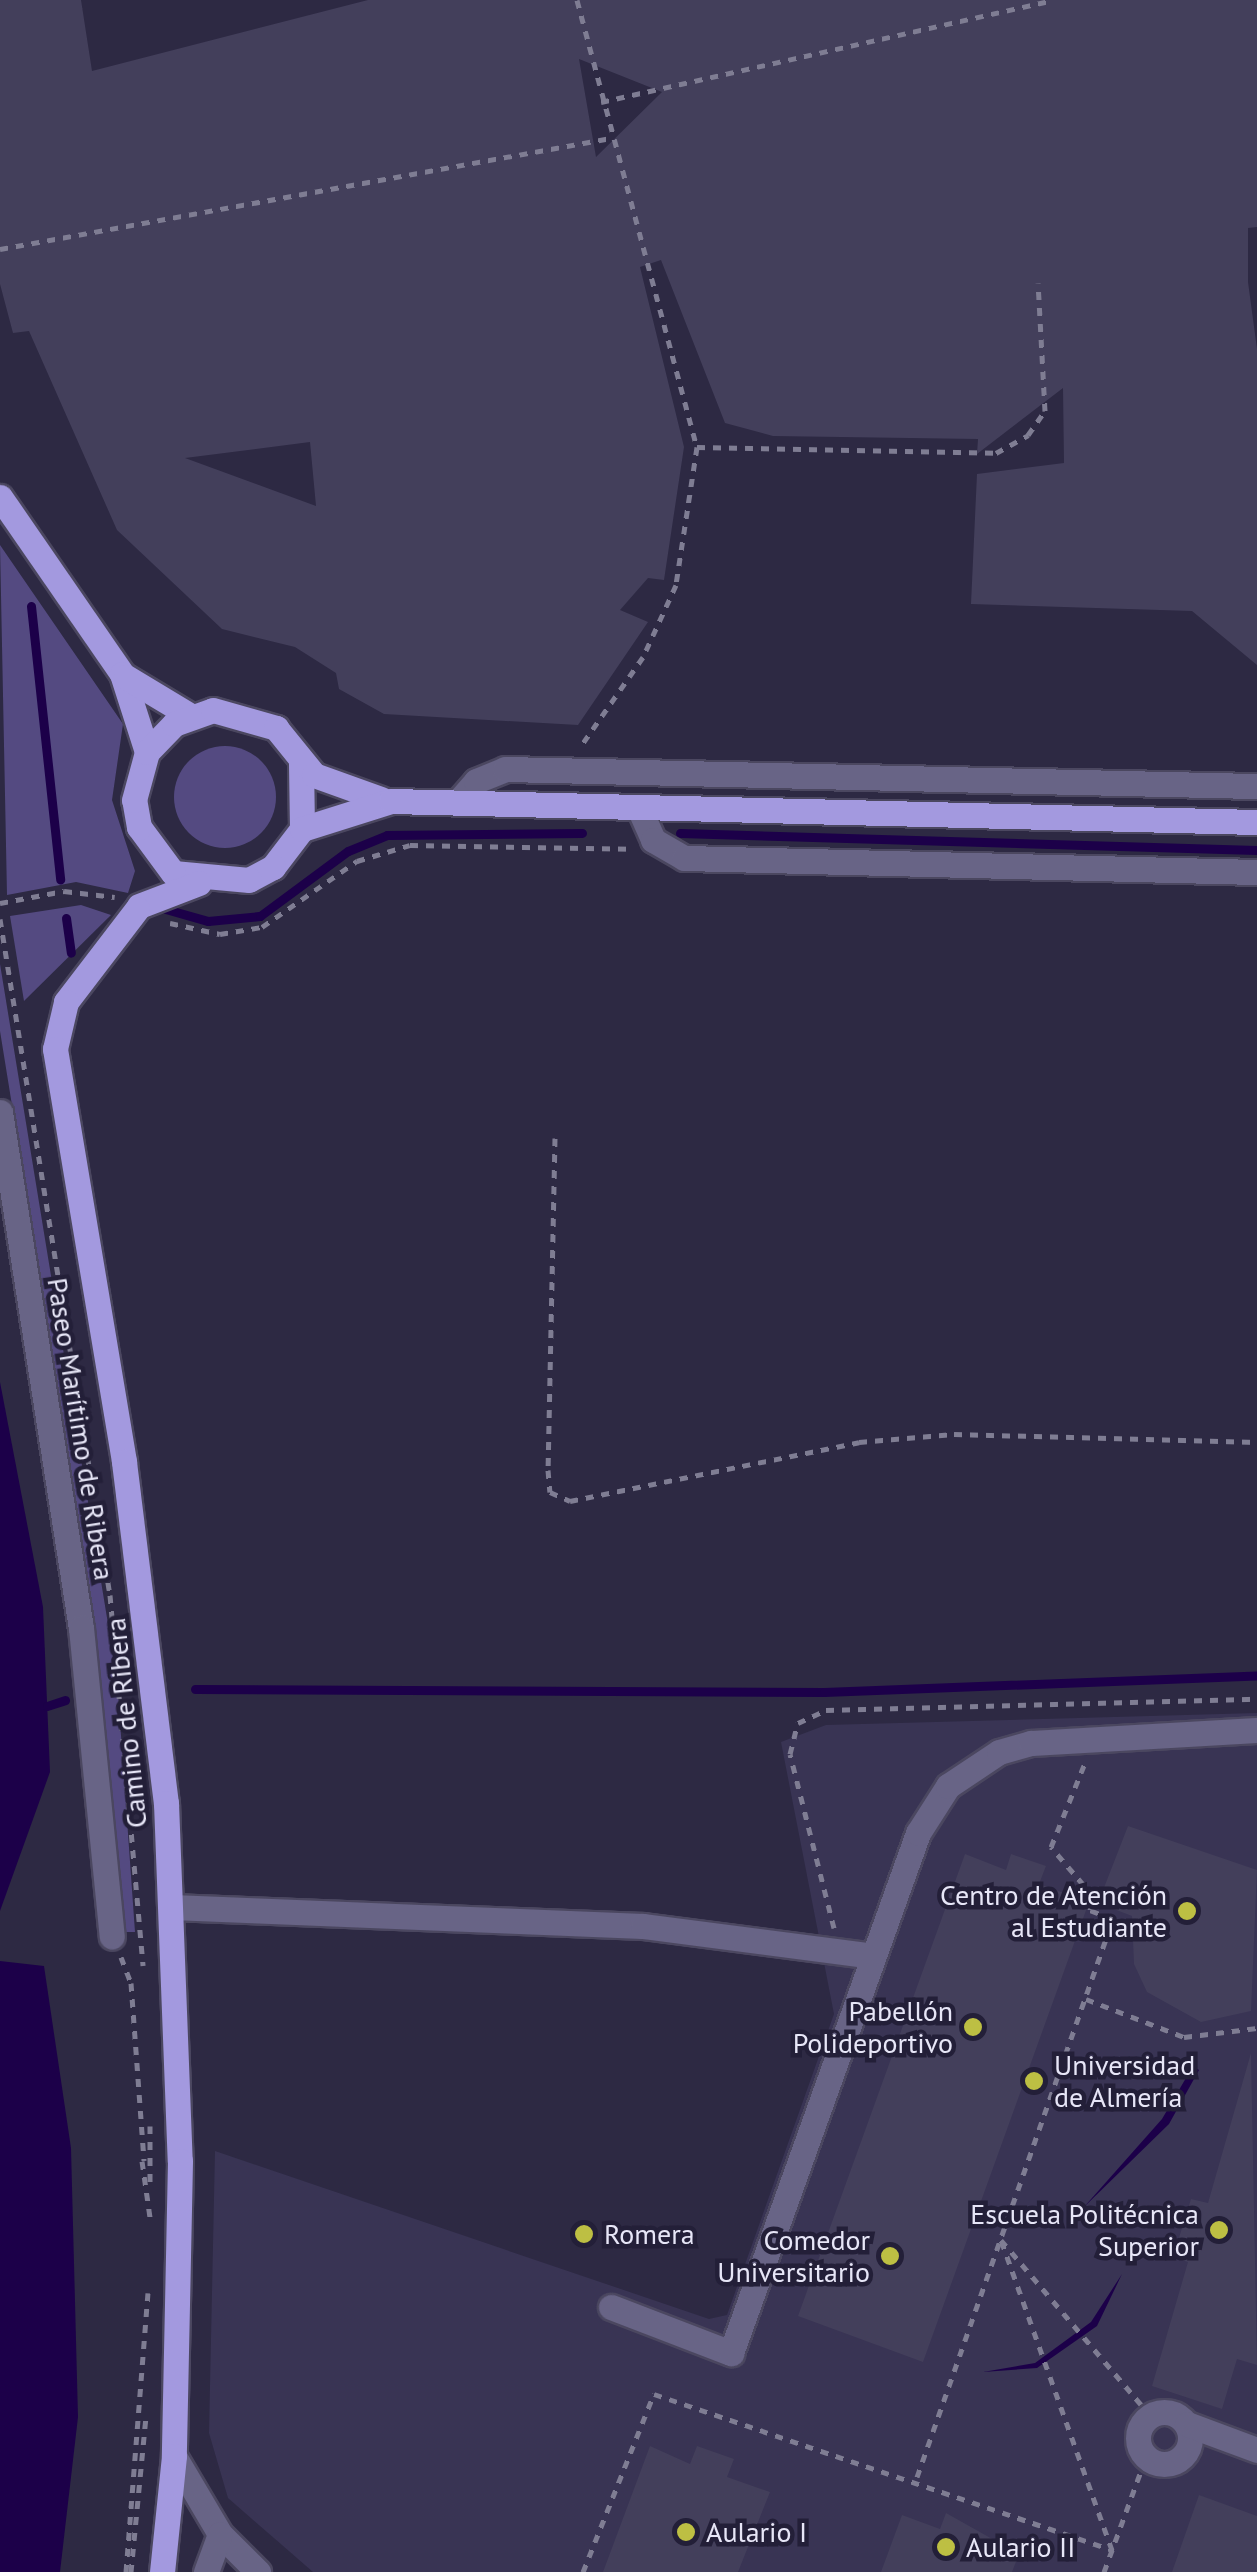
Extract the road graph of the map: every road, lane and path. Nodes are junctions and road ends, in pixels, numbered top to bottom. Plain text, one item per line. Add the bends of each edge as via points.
1 (577, 0) edge
2 (1053, 0) edge
3 (601, 102) junction
4 (611, 138) junction
5 (0, 249) edge
6 (1038, 283) dead end
7 (696, 448) junction
8 (0, 497) edge
9 (122, 674) junction
10 (192, 716) junction
11 (578, 748) dead end
12 (147, 752) junction
13 (301, 764) junction
14 (1257, 786) edge
15 (392, 801) junction
16 (457, 803) junction
17 (639, 808) junction
18 (1257, 822) edge
19 (302, 829) junction
20 (148, 847) junction
21 (1257, 872) edge
22 (204, 882) junction
23 (0, 904) edge
24 (139, 906) junction
25 (0, 1112) edge
26 (555, 1138) dead end
27 (1257, 1442) edge
28 (1257, 1730) edge
29 (1136, 1733) junction
30 (172, 1907) junction
31 (112, 1936) joint
32 (873, 1956) junction
33 (1086, 1999) junction
34 (1257, 2028) edge
35 (150, 2148) dead end
36 (146, 2161) junction
37 (180, 2162) junction
38 (150, 2184) dead end
39 (152, 2223) dead end
40 (1000, 2240) junction
41 (149, 2278) dead end
42 (611, 2307) dead end
43 (1150, 2415) junction
44 (1187, 2424) junction
45 (1257, 2450) edge
46 (174, 2456) junction
47 (1146, 2458) junction
48 (917, 2478) junction
49 (220, 2534) junction
50 (1112, 2550) junction
51 (126, 2572) edge
52 (162, 2572) edge
53 (206, 2572) edge
54 (258, 2572) edge
55 (583, 2572) edge
56 (1104, 2572) edge

1 - 3 path
2 - 3 path
3 - 4 path
4 - 5 path
4 - 7 path
6 - 7 path via 1045,411 1028,435 996,453
7 - 11 path via 676,585 643,657
8 - 9 main road
9 - 10 main road
9 - 12 main road
10 - 12 main road
10 - 13 main road via 229,711 260,720
12 - 20 main road via 134,800
13 - 15 main road via 330,784
13 - 19 main road
14 - 16 street via 505,769 476,781
15 - 16 main road
15 - 19 main road
16 - 17 main road
17 - 18 main road
17 - 21 street via 653,840 684,858
19 - 22 main road via 272,867 249,880
20 - 22 main road via 174,872
20 - 24 main road
22 - 24 main road
23 - 24 path via 92,892
24 - 30 main road, Camino de Ribera via 66,1002 55,1049 154,1677
25 - 31 street, Paseo Marítimo de Ribera via 78,1609
26 - 27 path via 548,1470 550,1492 570,1501 859,1442 1126,1434
28 - 29 street
29 - 32 street via 1031,1744 971,1767 918,1833
29 - 33 path via 1086,1761 1051,1847 1094,1897 1090,1910 1113,1920
30 - 32 street via 644,1926
30 - 37 main road, Camino de Ribera
31 - 36 path via 132,1984
32 - 42 street via 731,2352
33 - 34 path via 1184,2037
33 - 40 path
35 - 36 path
36 - 37 path
36 - 38 path
36 - 39 path
37 - 46 main road, Camino de Ribera
40 - 43 path
40 - 48 path
40 - 50 path
41 - 51 path
43 - 44 street via 1170,2412
43 - 47 street via 1137,2440
44 - 45 street
44 - 47 street via 1189,2445 1176,2461
46 - 49 street
46 - 52 main road, Camino de Ribera
47 - 50 path
48 - 50 path
48 - 55 path via 654,2394
49 - 53 street
49 - 54 street
50 - 56 path

